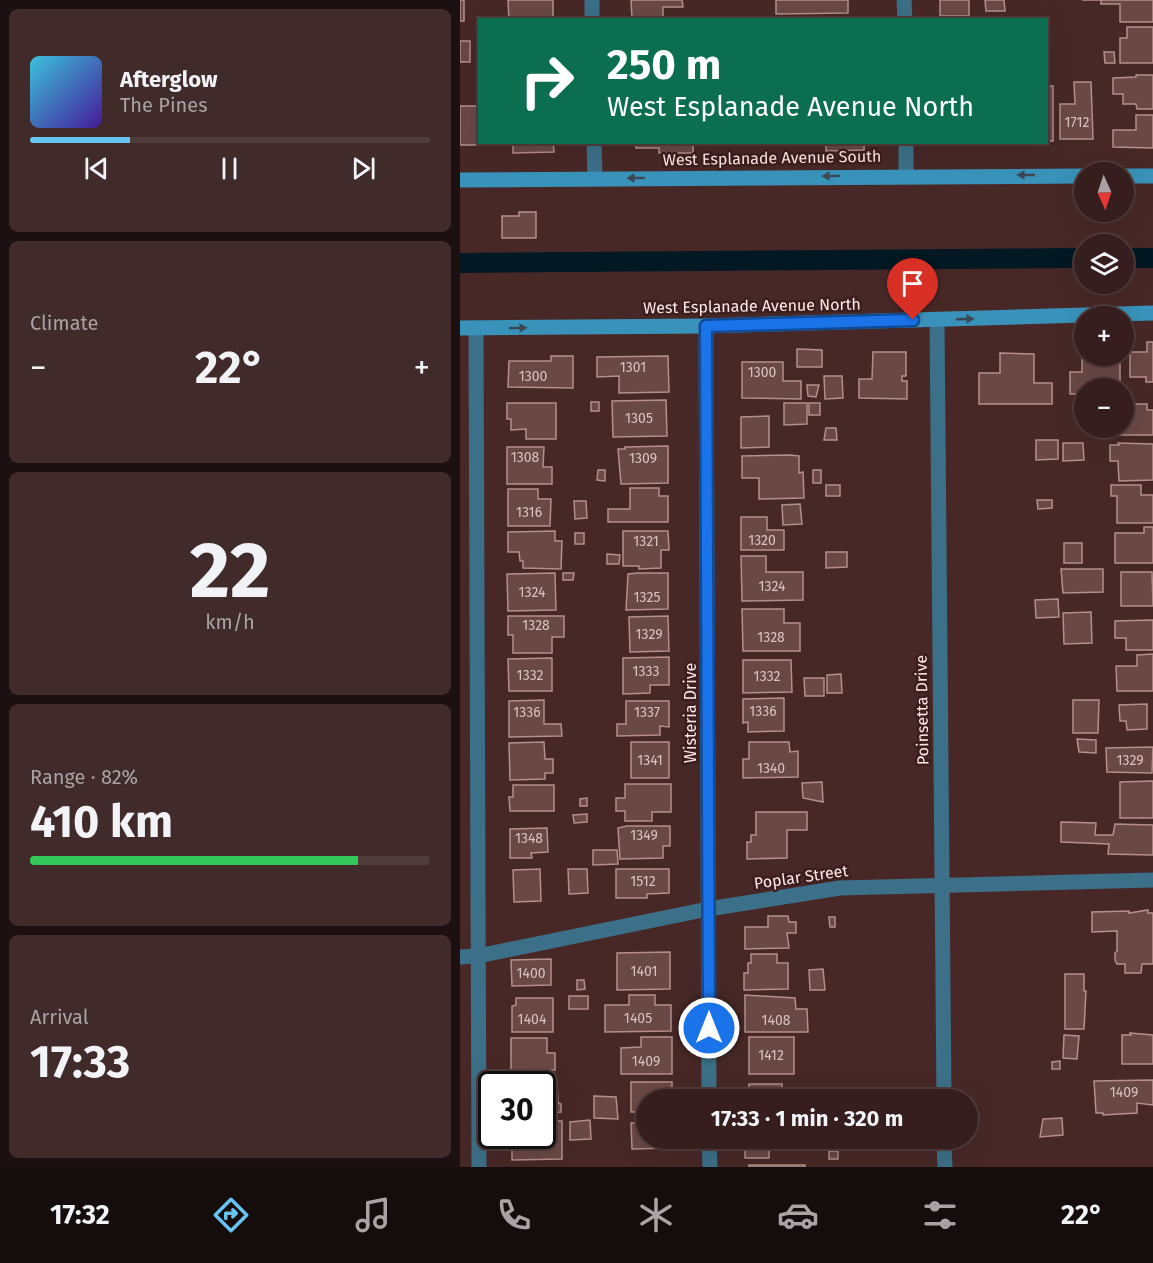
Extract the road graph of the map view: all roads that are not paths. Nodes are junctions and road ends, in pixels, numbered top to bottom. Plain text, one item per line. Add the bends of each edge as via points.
1 (592, 0) edge
2 (904, 0) edge
3 (592, 18) edge
4 (905, 18) edge
5 (595, 144) edge
6 (906, 144) edge
7 (906, 175) junction
8 (1074, 176) edge
9 (1134, 176) edge
10 (1153, 176) edge
11 (595, 178) junction
12 (460, 180) edge
13 (1153, 313) edge
14 (937, 320) junction
15 (706, 326) junction
16 (460, 328) edge
17 (476, 328) junction
18 (1153, 880) edge
19 (942, 885) junction
20 (708, 909) junction
21 (478, 956) junction
22 (460, 957) edge
23 (709, 1089) edge
24 (944, 1089) edge
25 (709, 1149) edge
26 (944, 1149) edge
27 (479, 1167) edge
28 (710, 1167) edge
29 (945, 1167) edge

1 - 3 street
2 - 4 street
5 - 11 street
6 - 7 street
8 -> 7 main road, West Esplanade Avenue South
7 -> 11 main road, West Esplanade Avenue South
9 - 10 main road
11 - 12 main road, West Esplanade Avenue South
14 -> 13 main road, West Esplanade Avenue North
14 - 15 main road, West Esplanade Avenue North
14 - 19 street, Poinsetta Drive
17 -> 15 main road, West Esplanade Avenue North
15 - 20 street, Wisteria Drive
16 - 17 main road, West Esplanade Avenue North
17 - 21 street
18 - 19 street, Poplar Street
19 - 20 street, Poplar Street via 840,888
19 - 24 street, Poinsetta Drive
20 - 21 street, Poplar Street
20 - 23 street, Wisteria Drive
21 - 22 street, Poplar Street
21 - 27 street
25 - 28 street
26 - 29 street

